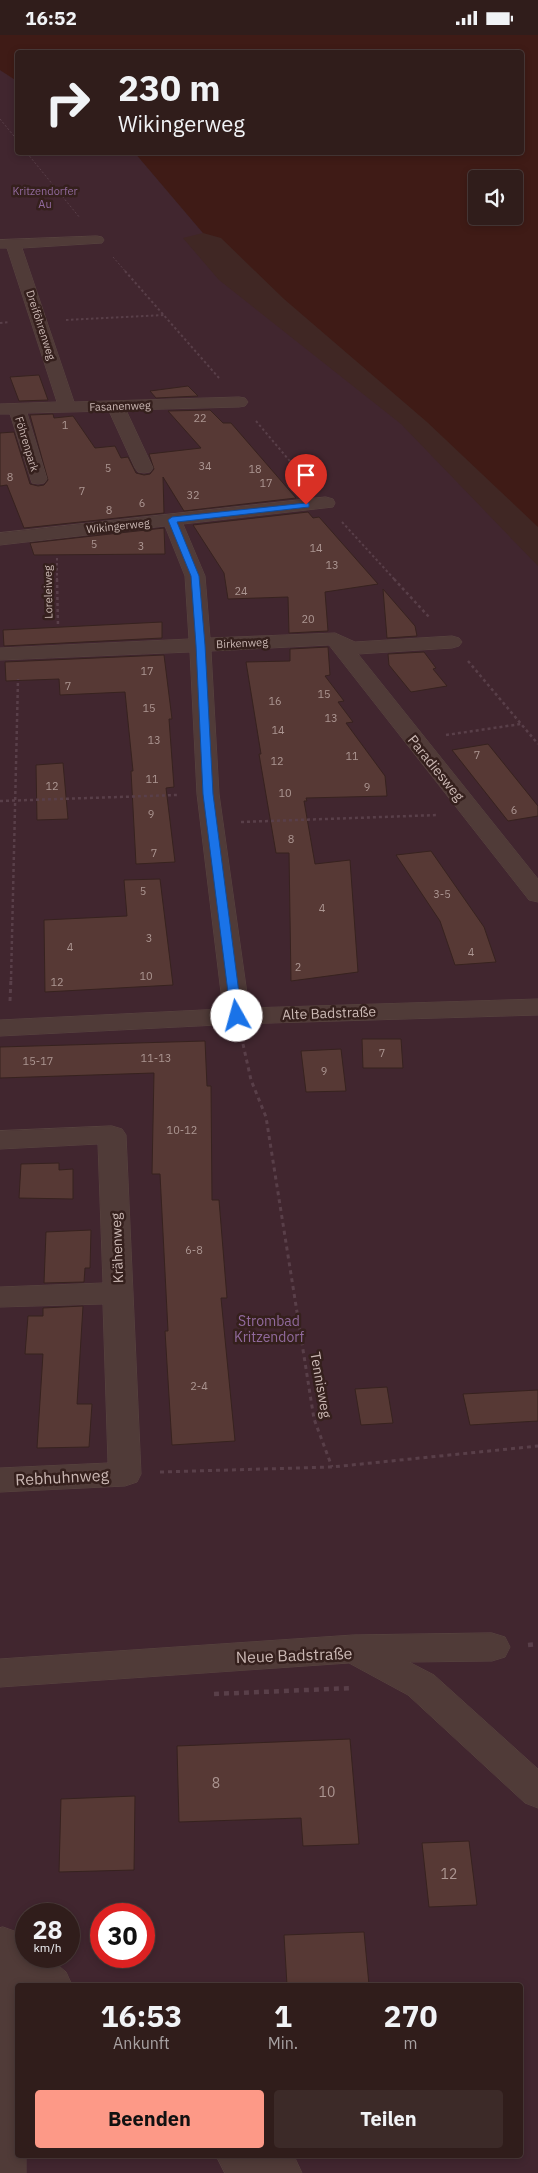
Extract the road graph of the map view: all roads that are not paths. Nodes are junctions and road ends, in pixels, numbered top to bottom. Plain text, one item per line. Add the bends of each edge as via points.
1 (97, 240) road end
2 (6, 244) edge
3 (240, 402) dead end
4 (115, 406) junction
5 (68, 407) junction
6 (8, 409) edge
7 (144, 468) dead end
8 (38, 479) dead end
9 (326, 503) dead end
10 (172, 520) junction
11 (0, 539) edge
12 (335, 639) junction
13 (452, 642) dead end
14 (200, 645) junction
15 (9, 654) edge
16 (538, 895) edge
17 (538, 1007) edge
18 (237, 1016) junction
19 (5, 1028) edge
20 (0, 1140) edge
21 (118, 1293) junction
22 (0, 1297) edge
23 (125, 1474) joint
24 (0, 1480) edge
25 (492, 1647) dead end
26 (353, 1649) junction
27 (0, 1673) edge
28 (538, 1792) edge
29 (7, 1947) edge
30 (50, 1983) edge
31 (240, 2162) edge
32 (4, 2173) edge
33 (280, 2173) edge

1 - 2 street
2 - 5 street, Dreiföhrenweg via 40,321
3 - 4 street, Fasanenweg
4 - 5 street, Fasanenweg
4 - 7 street
5 - 6 street, Fasanenweg
6 - 8 street, Föhrenpark
9 - 10 street, Wikingerweg
10 - 11 street, Wikingerweg
10 - 14 street via 195,576
12 - 13 street, Birkenweg via 352,648
12 - 14 street, Birkenweg
12 - 16 street, Paradiesweg
14 - 15 street, Birkenweg
14 - 18 street via 208,794
17 - 18 street, Alte Badstraße
18 - 19 street, Alte Badstraße
20 - 21 street, Krähenweg via 112,1135
21 - 22 street
21 - 23 street, Krähenweg
23 - 24 street, Rebhuhnweg
25 - 26 street
26 - 27 street, Neue Badstraße
26 - 28 street, Neue Badstraße via 421,1685
29 - 30 street
29 - 32 street
31 - 33 street

